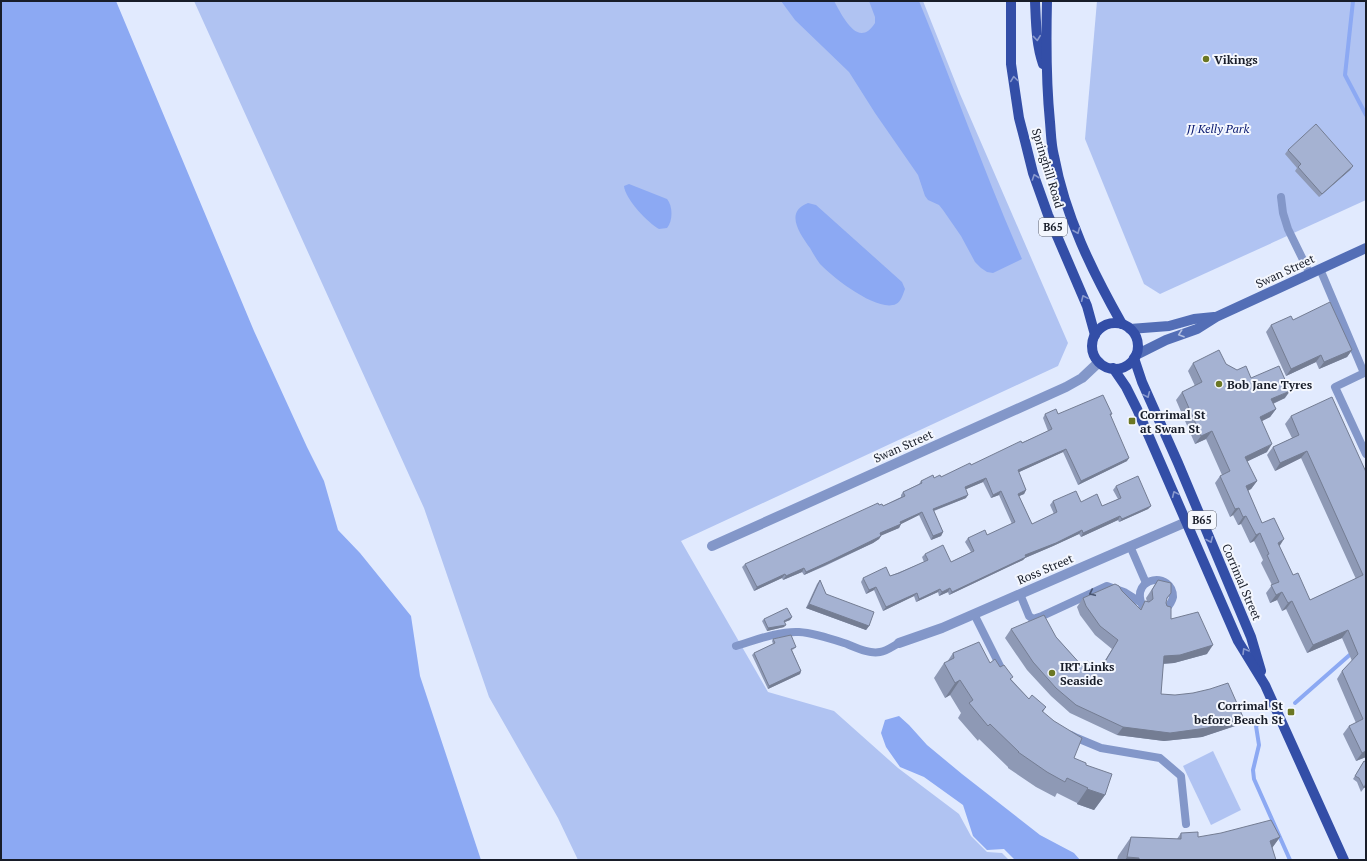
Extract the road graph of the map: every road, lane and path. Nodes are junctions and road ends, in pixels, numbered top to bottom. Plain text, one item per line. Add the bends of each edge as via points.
1 (1012, 1) edge
2 (1035, 1) edge
3 (1047, 1) edge
4 (1046, 74) junction
5 (1281, 197) dead end
6 (1366, 248) edge
7 (1320, 269) junction
8 (1310, 274) junction
9 (1216, 317) junction
10 (1126, 326) junction
11 (1095, 335) junction
12 (1135, 357) junction
13 (1099, 362) junction
14 (1113, 368) junction
15 (1365, 372) edge
16 (1366, 454) edge
17 (1200, 516) junction
18 (1187, 522) junction
19 (712, 546) dead end
20 (1130, 546) junction
21 (1146, 583) junction
22 (1020, 594) junction
23 (1165, 610) edge
24 (974, 614) junction
25 (899, 643) joint
26 (736, 646) dead end
27 (1008, 679) edge
28 (1265, 685) junction
29 (1066, 732) edge
30 (1186, 824) dead end
31 (1344, 860) edge

11 -> 1 main road, Springhill Road / B65 via 1087,306 1033,173 1019,118 1011,64
2 -> 4 main road via 1038,49
3 - 4 main road, Springhill Road / B65
4 -> 10 main road, Springhill Road / B65 via 1053,154 1067,208 1104,294
5 - 8 lane via 1288,229
6 - 7 street, Swan Street
7 - 8 street, Swan Street
7 - 15 lane
8 - 9 street, Swan Street
9 - 10 street, Swan Street via 1194,319 1169,326
9 -> 12 street, Swan Street via 1197,329 1166,340
10 - 11 main road via 1114,323 1107,325
10 - 12 main road, B65 via 1135,334 1138,348
11 - 13 main road, B65 via 1092,346
12 - 14 main road via 1125,366
12 -> 17 main road, Corrimal Street / B65 via 1142,382
13 - 14 main road
13 - 19 street, Swan Street via 1082,378 1066,387
18 -> 14 main road, Corrimal Street / B65 via 1138,409
15 - 16 lane via 1335,387
17 - 18 street, Ross Street
17 -> 28 main road, Corrimal Street / B65 via 1251,637
18 - 20 street, Ross Street
28 -> 18 main road, Corrimal Street / B65 via 1238,641
20 - 21 lane
20 - 22 street, Ross Street
21 -> 22 lane via 1140,591 1141,604 1124,592 1107,586 1033,619 1029,616
21 - 23 lane via 1156,579 1167,583 1173,599
22 - 24 street, Ross Street
24 - 25 street, Ross Street
24 - 27 lane via 999,667
25 - 26 lane via 883,651 869,652 800,632 760,638
28 - 31 main road, Corrimal Street / B65
29 - 30 lane via 1100,748 1160,758 1181,776

